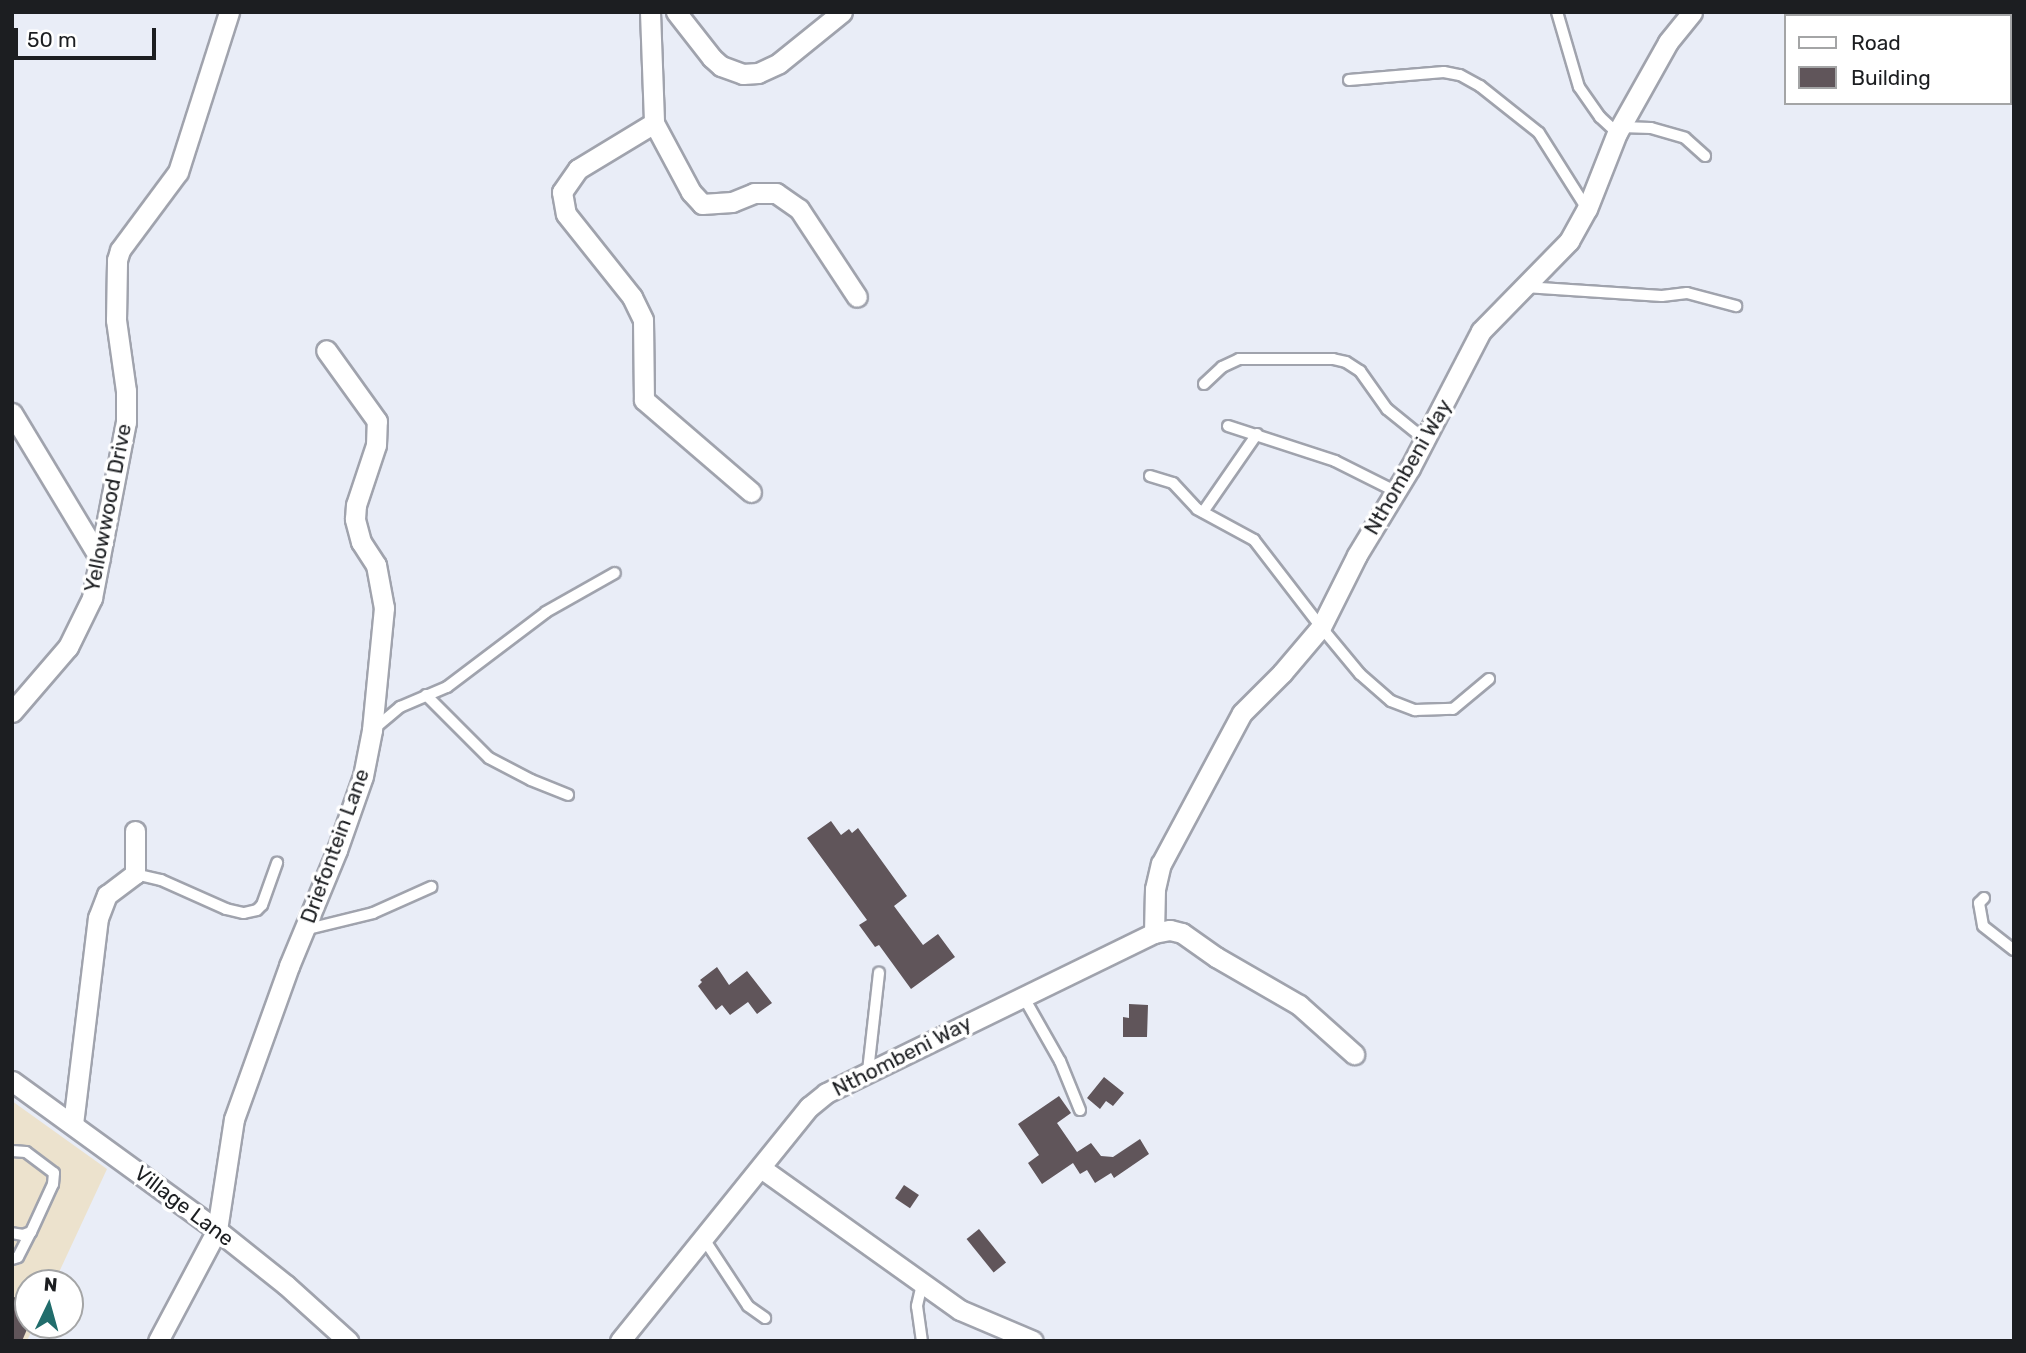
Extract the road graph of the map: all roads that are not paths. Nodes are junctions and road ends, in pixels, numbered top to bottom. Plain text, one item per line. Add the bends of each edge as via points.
1 (229, 12) edge
2 (650, 12) edge
3 (676, 12) edge
4 (842, 12) edge
5 (1557, 12) edge
6 (1692, 12) edge
7 (1349, 80) dead end
8 (653, 123) junction
9 (1619, 130) junction
10 (1704, 156) dead end
11 (1587, 209) junction
12 (1525, 287) junction
13 (857, 298) dead end
14 (1736, 306) dead end
15 (326, 349) dead end
16 (1204, 384) dead end
17 (12, 413) edge
18 (1228, 426) dead end
19 (1257, 435) junction
20 (1424, 439) junction
21 (1150, 475) dead end
22 (1395, 491) junction
23 (751, 492) dead end
24 (1203, 512) junction
25 (100, 559) junction
26 (615, 573) dead end
27 (1321, 627) junction
28 (1489, 679) dead end
29 (426, 695) junction
30 (15, 704) edge
31 (372, 730) junction
32 (568, 795) dead end
33 (135, 831) dead end
34 (277, 863) dead end
35 (135, 874) junction
36 (431, 887) dead end
37 (1984, 898) dead end
38 (304, 930) junction
39 (1154, 933) junction
40 (2014, 950) edge
41 (879, 974) dead end
42 (1023, 996) junction
43 (1354, 1054) dead end
44 (867, 1071) junction
45 (12, 1081) edge
46 (1080, 1110) dead end
47 (74, 1124) junction
48 (12, 1151) edge
49 (761, 1168) junction
50 (216, 1230) junction
51 (31, 1232) junction
52 (12, 1233) edge
53 (704, 1239) junction
54 (12, 1259) edge
55 (922, 1284) junction
56 (765, 1318) dead end
57 (158, 1341) edge
58 (348, 1341) edge
59 (620, 1341) edge
60 (922, 1341) edge
61 (1033, 1341) edge

1 - 25 street, Yellowwood Drive via 178,172 117,260 116,320 126,422
2 - 8 street
3 - 4 street via 712,58 743,74 779,63
5 - 9 lane via 1579,87 1600,117
6 - 9 street, Nthombeni Way via 1668,42
7 - 11 lane via 1444,72 1460,75 1539,133
8 - 13 street via 702,204 776,193 800,209
8 - 23 street via 578,169 562,192 566,214 632,297 643,320 644,401
9 - 10 lane via 1651,128 1685,138
9 - 11 street, Nthombeni Way
11 - 12 street, Nthombeni Way via 1569,241
12 - 14 lane via 1662,296 1687,293
12 - 20 street, Nthombeni Way via 1481,331
15 - 31 street, Driefontein Lane via 377,421 376,445 355,519 361,542 376,565 384,608
16 - 20 lane via 1238,359 1346,362 1360,371 1387,409
17 - 25 street
18 - 19 lane
19 - 22 lane via 1335,461
19 - 24 lane
20 - 22 street, Nthombeni Way
21 - 24 lane via 1173,482
22 - 27 street, Nthombeni Way
24 - 27 lane via 1254,540
25 - 30 street, Yellowwood Drive via 92,598 75,635
26 - 29 lane via 546,612 447,687
27 - 28 lane via 1360,674 1401,706 1430,712 1452,709
27 - 39 street, Nthombeni Way via 1242,713 1156,877
29 - 31 lane via 394,711
29 - 32 lane via 489,758
31 - 38 street, Driefontein Lane via 363,776
33 - 35 street
34 - 35 lane via 262,905 244,913
35 - 47 street via 102,903
36 - 38 lane via 373,913
37 - 40 lane via 1979,903 1983,926
38 - 50 street, Driefontein Lane via 234,1119
39 - 42 street, Nthombeni Way
39 - 43 street via 1182,933 1299,1005
41 - 44 lane
42 - 44 street, Nthombeni Way
42 - 46 lane via 1060,1061
44 - 49 street, Nthombeni Way via 809,1107
45 - 47 street, Village Lane
47 - 50 street, Village Lane
48 - 51 lane via 26,1152 54,1173
49 - 53 street, Nthombeni Way
49 - 55 street
50 - 57 street, Driefontein Lane
50 - 58 street, Village Lane
51 - 52 lane
51 - 54 lane
53 - 56 lane via 748,1306
53 - 59 street, Nthombeni Way
55 - 60 lane via 917,1306
55 - 61 street via 960,1310

